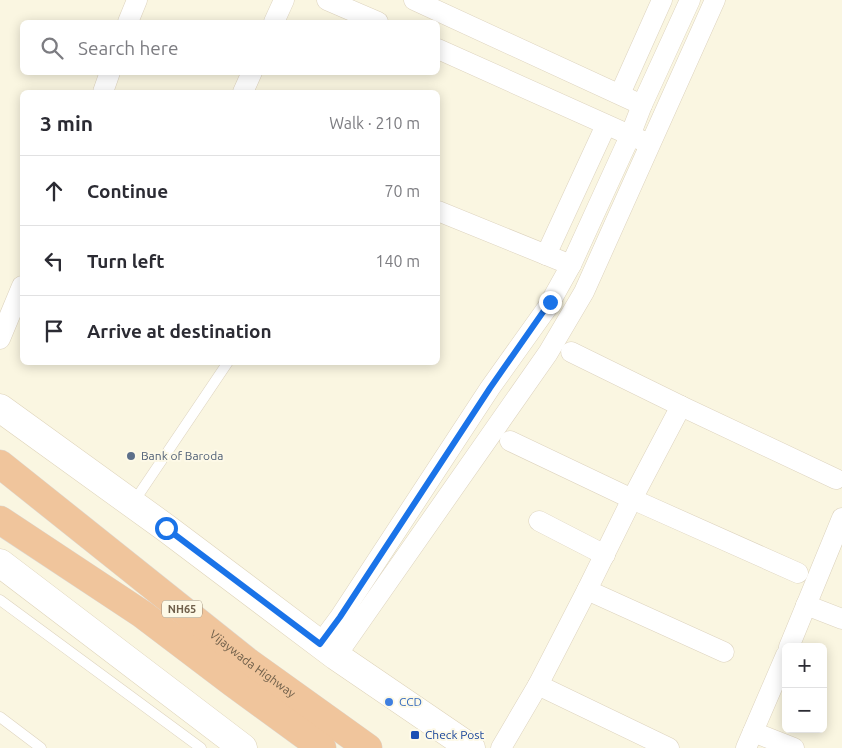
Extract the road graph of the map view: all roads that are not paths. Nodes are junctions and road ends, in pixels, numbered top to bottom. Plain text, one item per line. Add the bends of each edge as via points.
1 (137, 0) edge
2 (284, 0) edge
3 (327, 0) edge
4 (414, 0) edge
5 (662, 0) edge
6 (690, 0) edge
7 (715, 0) edge
8 (129, 20) edge
9 (275, 20) edge
10 (373, 20) edge
11 (440, 50) edge
12 (109, 75) edge
13 (251, 75) edge
14 (104, 90) edge
15 (244, 90) edge
16 (620, 94) junction
17 (642, 105) junction
18 (606, 125) junction
19 (630, 136) junction
20 (650, 144) junction
21 (440, 212) edge
22 (546, 255) junction
23 (571, 265) junction
24 (20, 291) edge
25 (550, 302) junction
26 (571, 314) junction
27 (0, 339) edge
28 (571, 352) dead end
29 (226, 365) edge
30 (681, 406) junction
31 (0, 408) edge
32 (510, 441) dead end
33 (0, 464) edge
34 (836, 479) dead end
35 (632, 499) junction
36 (132, 504) junction
37 (842, 518) edge
38 (0, 520) edge
39 (538, 521) dead end
40 (605, 555) junction
41 (0, 563) edge
42 (798, 573) dead end
43 (588, 590) junction
44 (0, 600) edge
45 (806, 605) junction
46 (842, 620) edge
47 (791, 643) edge
48 (328, 650) junction
49 (724, 652) dead end
50 (782, 664) edge
51 (538, 685) junction
52 (0, 717) edge
53 (749, 740) edge
54 (41, 748) edge
55 (201, 748) edge
56 (243, 748) edge
57 (322, 748) edge
58 (368, 748) edge
59 (471, 748) edge
60 (501, 748) edge
61 (669, 748) edge
62 (794, 748) edge

1 - 8 street
2 - 9 street
3 - 10 street
4 - 16 street
5 - 16 street
6 - 17 street
7 - 20 street
11 - 18 street
12 - 14 street
13 - 15 street
16 - 17 street
17 - 19 street
18 - 19 street
18 - 22 street
19 - 20 street
19 - 23 street
20 - 26 street via 584,292
21 - 22 street
22 - 23 street
23 - 25 street
24 - 27 street
25 - 26 street
25 - 48 street via 340,617
26 - 48 street via 548,353
28 - 30 street
29 - 36 lane
30 - 34 street
30 - 35 street
31 - 36 street
32 - 35 street
33 - 58 highway, Vijaywada Highway / NH65 via 248,662
35 - 40 street
35 - 42 street
36 - 48 street
37 - 45 street
38 - 57 highway, NH65 via 142,614
39 - 40 street
40 - 43 street
41 - 56 street
43 - 49 street
43 - 51 street
44 - 55 lane
45 - 46 street
45 - 47 street
48 - 59 street
50 - 53 street
51 - 60 street
51 - 61 street
52 - 54 lane
53 - 62 street

